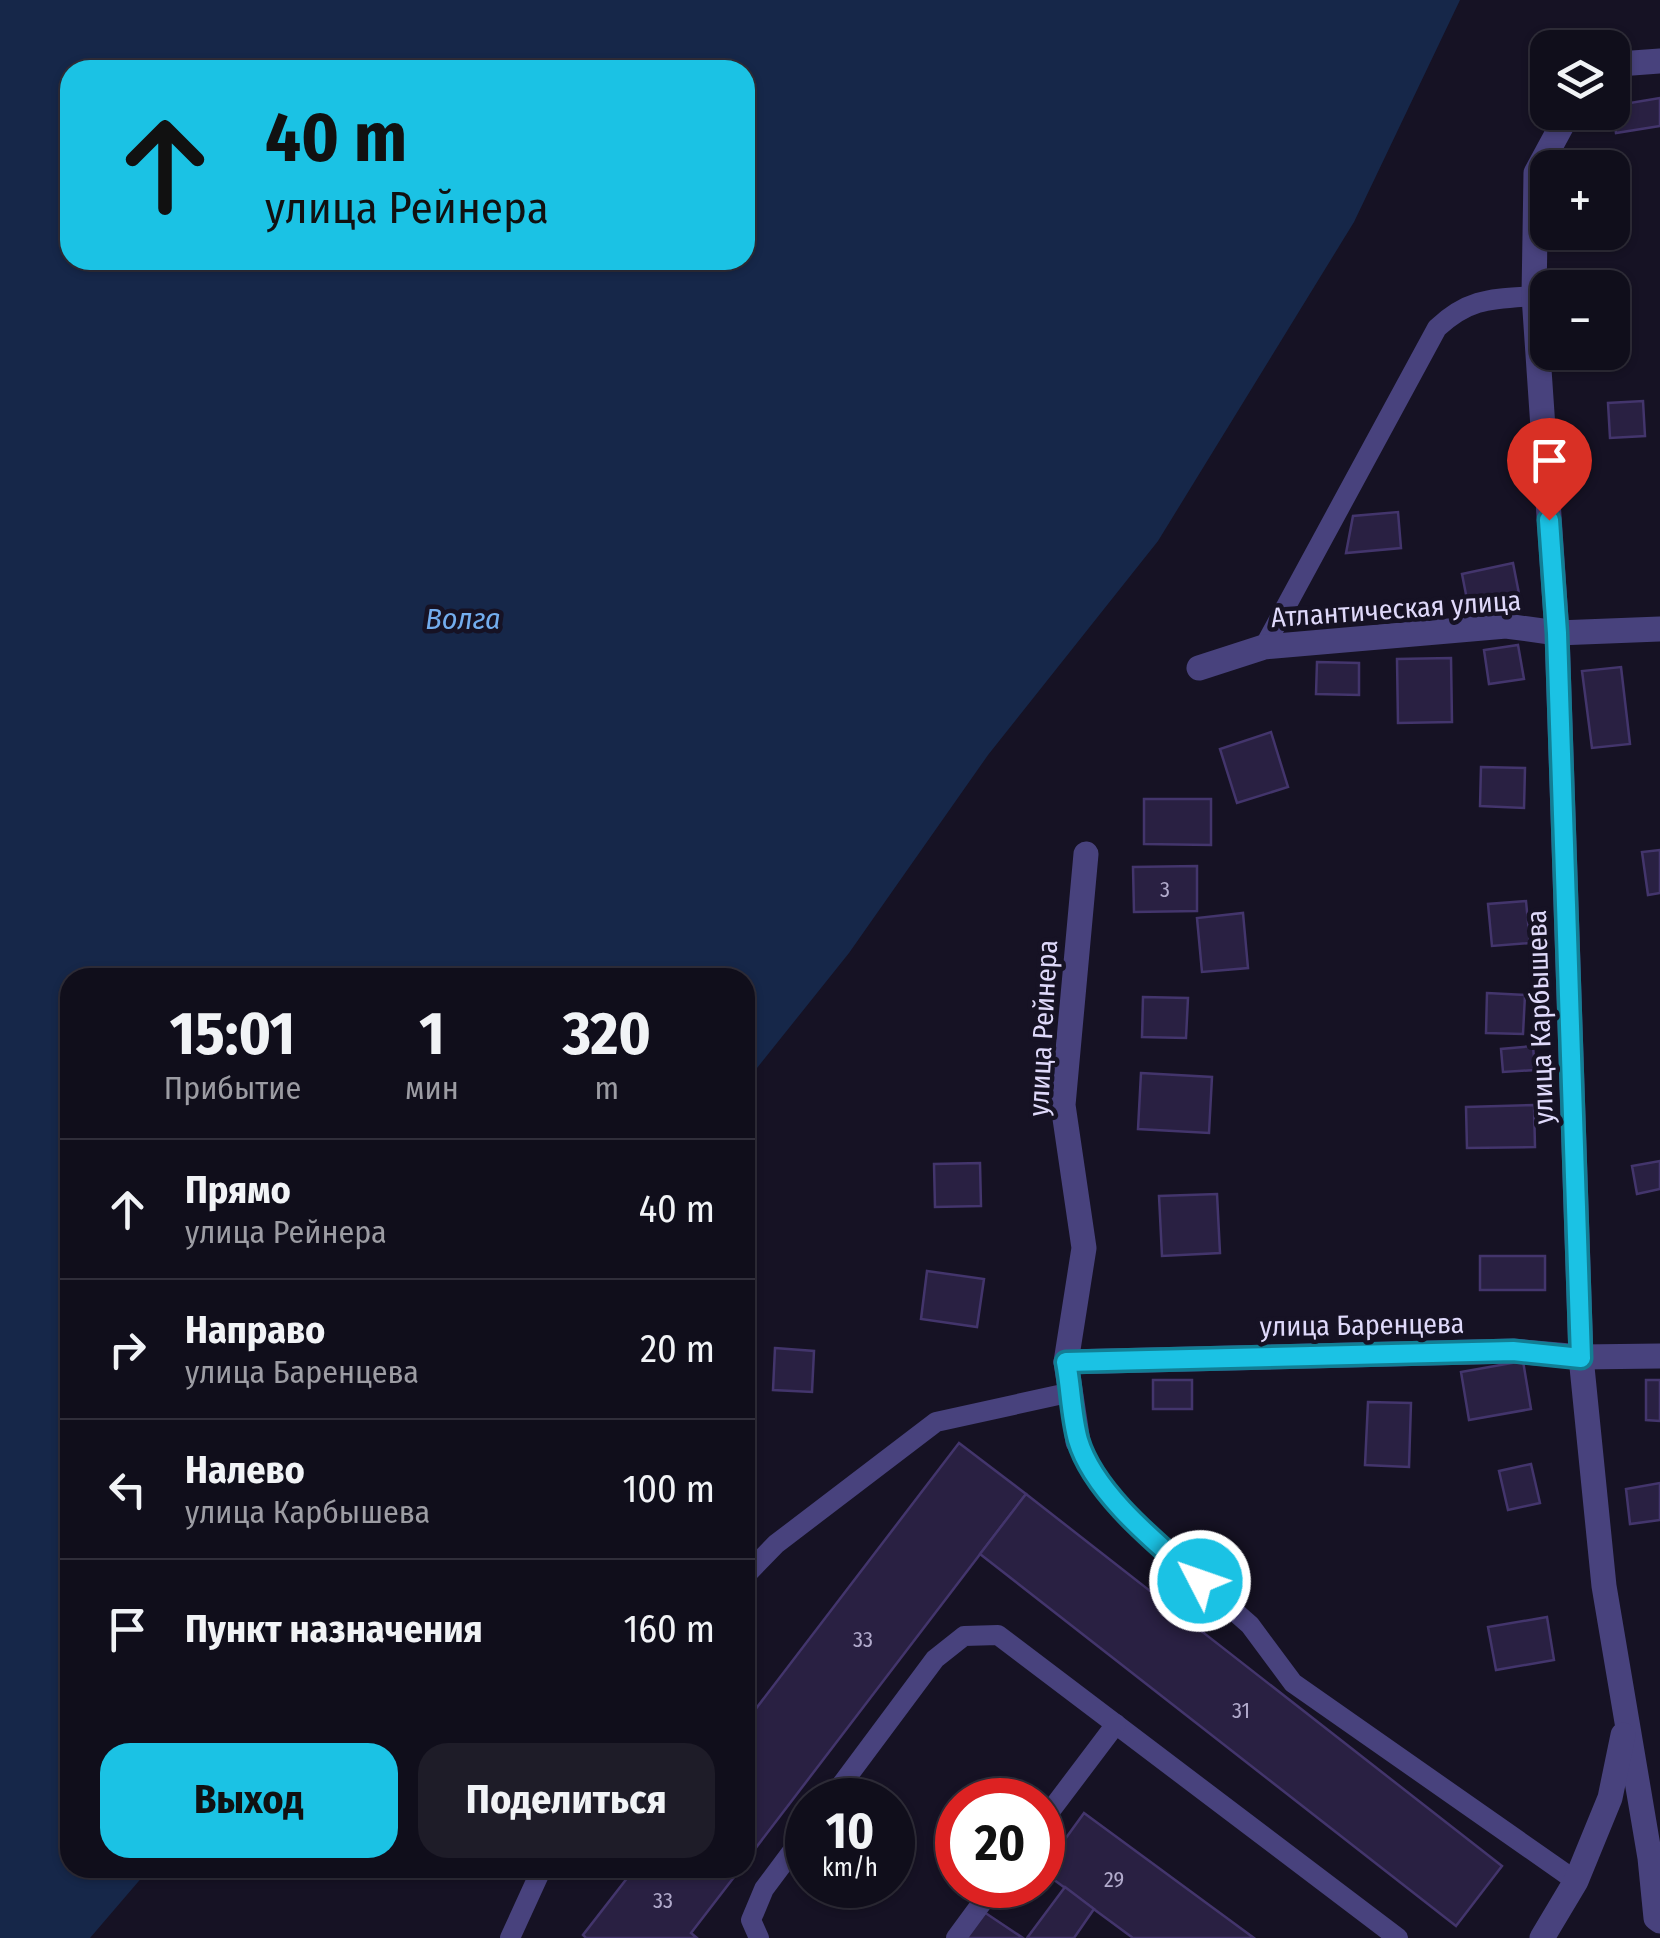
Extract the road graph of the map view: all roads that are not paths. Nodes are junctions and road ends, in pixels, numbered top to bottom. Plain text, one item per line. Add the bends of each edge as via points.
1 (1660, 61) edge
2 (1630, 63) edge
3 (1559, 130) edge
4 (1534, 270) edge
5 (1530, 296) edge
6 (1539, 370) edge
7 (1660, 629) edge
8 (1557, 633) junction
9 (1264, 647) junction
10 (1198, 668) dead end
11 (1086, 854) dead end
12 (1660, 1356) edge
13 (1581, 1358) junction
14 (1066, 1362) junction
15 (1072, 1392) junction
16 (1078, 1442) joint
17 (755, 1566) edge
18 (1626, 1719) junction
19 (1116, 1724) junction
20 (846, 1778) edge
21 (1065, 1792) edge
22 (785, 1861) edge
23 (537, 1878) edge
24 (1576, 1882) junction
25 (979, 1908) edge
26 (1660, 1922) edge
27 (510, 1938) edge
28 (759, 1938) edge
29 (956, 1938) edge
30 (1398, 1938) edge
31 (1542, 1938) edge

1 - 2 street
3 - 4 street, улица Карбышева via 1536,173
5 - 9 lane via 1481,300 1436,328
6 - 8 street, улица Карбышева
7 - 8 street, Атлантическая улица
8 - 9 street, Атлантическая улица via 1506,626
8 - 13 street, улица Карбышева
9 - 10 street, Атлантическая улица
11 - 14 street, улица Рейнера via 1062,1105 1084,1248
12 - 13 street, улица Баренцева
13 - 14 street, улица Баренцева via 1513,1351
13 - 18 street, улица Карбышева via 1604,1586
14 - 15 street, улица Рейнера
15 - 16 street, улица Рейнера
15 - 17 lane via 936,1422
16 - 24 lane via 1102,1486 1150,1538 1250,1625 1293,1683
18 - 24 street via 1610,1798
18 - 26 street, улица Карбышева
19 - 20 lane via 998,1635 964,1636 935,1660
19 - 21 lane
19 - 30 lane
22 - 28 lane via 751,1920
23 - 27 lane
24 - 31 street
25 - 29 lane

